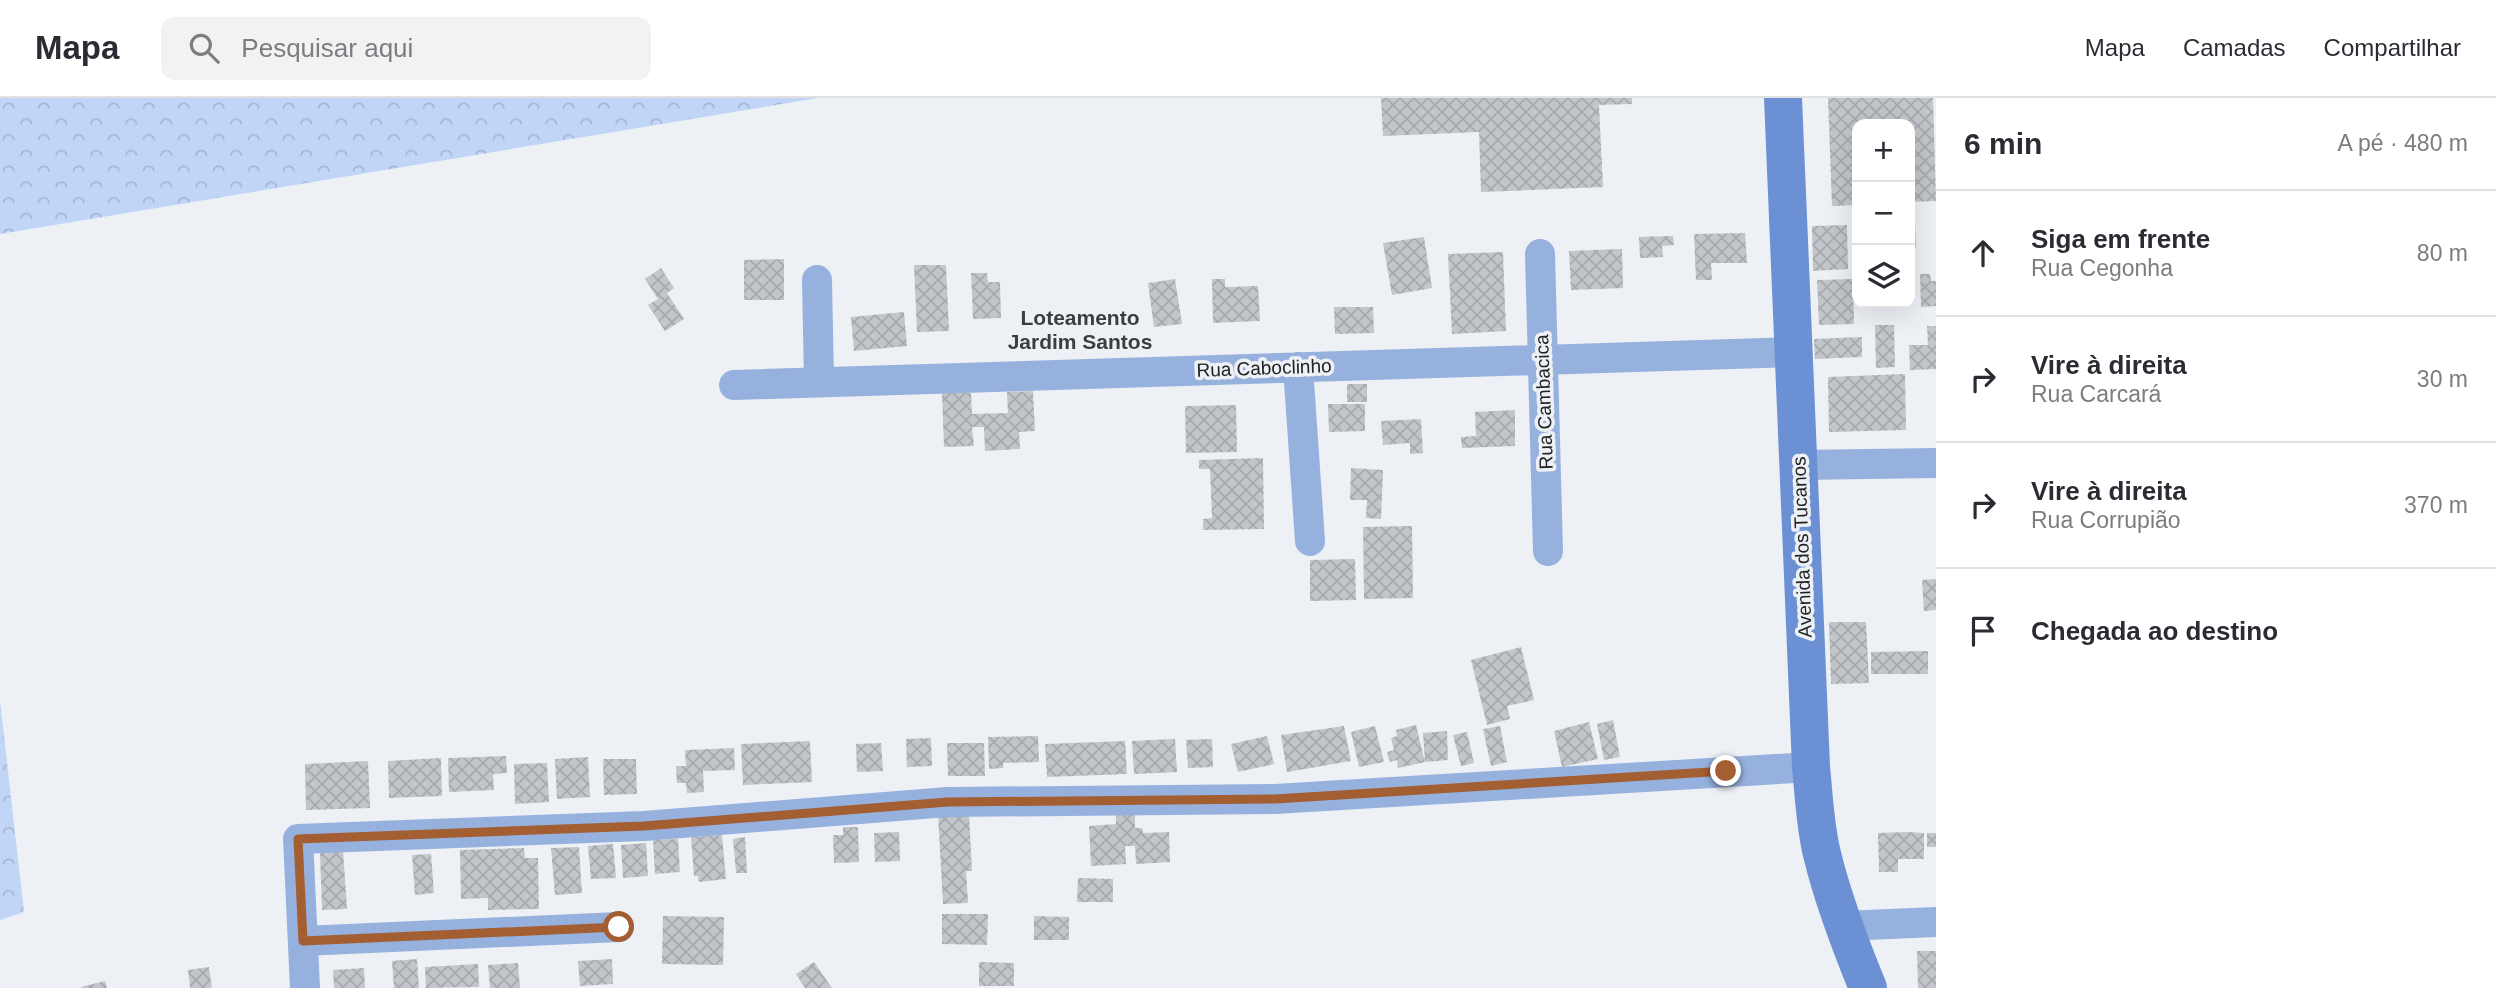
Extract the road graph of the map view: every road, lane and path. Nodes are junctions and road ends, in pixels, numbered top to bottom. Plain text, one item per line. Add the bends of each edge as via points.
1 (1783, 98) edge
2 (1539, 254) dead end
3 (817, 280) dead end
4 (1794, 352) junction
5 (1543, 360) junction
6 (1298, 367) junction
7 (819, 382) junction
8 (734, 385) dead end
9 (1936, 463) edge
10 (1799, 465) junction
11 (1310, 541) dead end
12 (1548, 551) dead end
13 (1811, 767) junction
14 (1936, 922) edge
15 (1844, 926) junction
16 (619, 927) dead end
17 (303, 941) junction
18 (305, 988) edge
19 (1868, 988) edge

1 - 4 street, Avenida dos Tucanos
2 - 5 street, Rua Cambacica
3 - 7 street
4 - 5 street, Rua Caboclinho
4 - 10 street, Avenida dos Tucanos
5 - 6 street, Rua Caboclinho
5 - 12 street, Rua Cambacica
6 - 7 street, Rua Caboclinho
6 - 11 street
7 - 8 street, Rua Caboclinho
9 - 10 street
10 - 13 street, Avenida dos Tucanos
13 - 15 street, Avenida dos Tucanos via 1821,852
13 - 17 street via 1275,799 948,802 644,826 298,839
14 - 15 street
15 - 19 street, Avenida dos Tucanos
16 - 17 street
17 - 18 street

